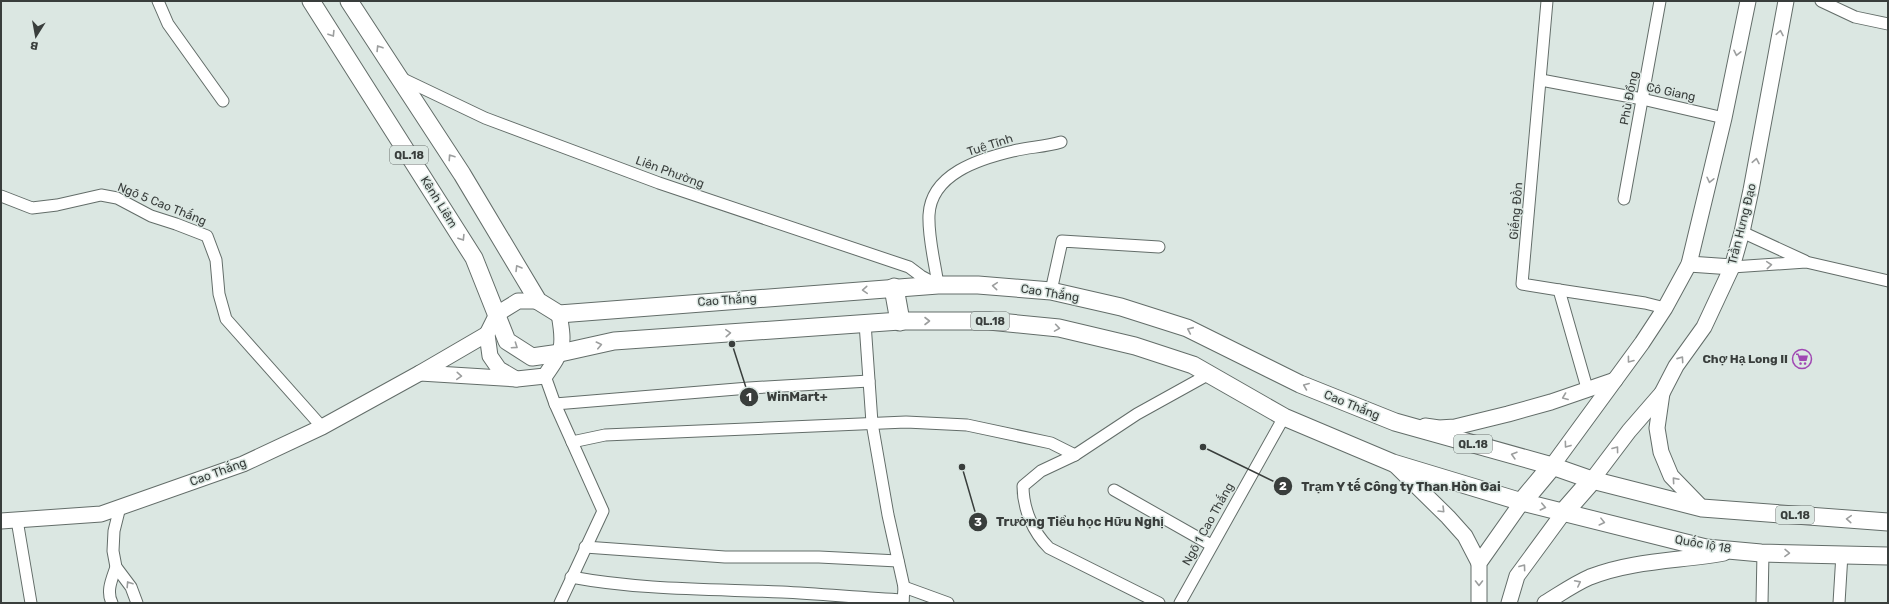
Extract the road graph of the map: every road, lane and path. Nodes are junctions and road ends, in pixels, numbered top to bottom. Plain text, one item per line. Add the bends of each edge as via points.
1 (158, 1) edge
2 (311, 1) edge
3 (349, 1) edge
4 (1546, 1) edge
5 (1660, 1) edge
6 (1748, 1) edge
7 (1786, 1) edge
8 (1821, 1) edge
9 (1888, 24) edge
10 (396, 75) junction
11 (1541, 80) junction
12 (1642, 99) junction
13 (223, 101) dead end
14 (1724, 118) junction
15 (1061, 142) dead end
16 (1, 196) edge
17 (1624, 199) dead end
18 (1742, 232) junction
19 (1159, 247) dead end
20 (1806, 262) junction
21 (1689, 264) junction
22 (1732, 267) junction
23 (1888, 281) edge
24 (938, 285) junction
25 (894, 288) junction
26 (1559, 290) junction
27 (1051, 291) junction
28 (538, 301) junction
29 (1666, 308) junction
30 (497, 314) junction
31 (559, 314) junction
32 (900, 321) junction
33 (865, 323) junction
34 (487, 334) junction
35 (560, 353) junction
36 (420, 373) junction
37 (1211, 373) junction
38 (545, 376) junction
39 (517, 379) junction
40 (1615, 380) junction
41 (869, 381) junction
42 (1587, 388) junction
43 (1662, 393) junction
44 (555, 404) junction
45 (1284, 417) junction
46 (1395, 422) junction
47 (872, 423) junction
48 (322, 427) junction
49 (572, 442) junction
50 (1075, 455) junction
51 (1393, 463) junction
52 (1552, 466) junction
53 (1592, 480) junction
54 (1114, 490) dead end
55 (1522, 502) junction
56 (120, 507) junction
57 (1702, 508) junction
58 (1564, 512) junction
59 (17, 520) junction
60 (1, 521) edge
61 (1888, 522) edge
62 (1211, 545) junction
63 (585, 547) junction
64 (1738, 551) junction
65 (1763, 553) junction
66 (1842, 554) junction
67 (1888, 556) edge
68 (898, 561) junction
69 (1479, 563) junction
70 (116, 567) junction
71 (571, 577) junction
72 (904, 587) junction
73 (903, 602) edge
74 (31, 603) edge
75 (112, 603) edge
76 (137, 603) edge
77 (560, 603) edge
78 (948, 603) edge
79 (1159, 603) edge
80 (1180, 603) edge
81 (1479, 603) edge
82 (1509, 603) edge
83 (1545, 603) edge
84 (1762, 603) edge
85 (1839, 603) edge

1 - 13 street via 168,24
2 -> 30 main road, Kênh Liêm / QL.18 via 474,258
10 -> 3 main road, QL.18
4 - 11 street, Giếng Đồn
5 - 12 street, Phù Đổng
6 -> 14 main road
18 -> 7 main road, Trần Hưng Đạo
8 - 9 street via 1855,17
10 - 24 street, Liên Phường via 485,118 658,183 909,267
28 -> 10 main road, QL.18 via 462,174
11 - 12 street, Cô Giang
11 - 26 street, Giếng Đồn via 1522,284
12 - 14 street, Cô Giang
12 - 17 street, Phù Đổng
14 -> 21 main road
15 - 24 street, Tuệ Tĩnh via 1012,151 977,162 942,184 933,198 929,215
16 - 48 street, Ngõ 5 Cao Thắng via 32,208 101,195 117,198 151,216 207,236 216,260 219,294 226,319
18 - 20 street
18 - 22 main road, Trần Hưng Đạo
19 - 27 street via 1062,241
22 -> 20 street
20 - 23 street
21 - 22 main road
21 - 29 main road
43 -> 22 main road, Trần Hưng Đạo via 1676,366 1704,327
24 - 25 main road, Cao Thắng / QL.18
27 -> 24 main road, Cao Thắng / QL.18 via 978,285
25 -> 31 main road, Cao Thắng / QL.18
25 - 32 highway
26 - 29 street
26 - 42 street
46 -> 27 main road, Cao Thắng / QL.18 via 1300,384 1187,328 1121,307
28 - 30 main road via 518,301
28 - 31 main road, QL.18
29 -> 40 main road
30 - 34 main road
30 -> 35 main road, Kênh Liêm / QL.18 via 507,341 532,357
31 - 35 main road via 563,334
32 - 33 main road, QL.18
32 -> 37 main road, QL.18 via 989,321 1058,328 1135,346
35 -> 33 main road, QL.18 via 614,341
33 - 41 street
34 - 36 main road, Cao Thắng
34 - 39 main road via 490,356 500,369
35 - 38 main road
36 -> 39 main road
36 - 48 main road, Cao Thắng
37 - 45 main road, QL.18
37 - 50 street via 1137,414
38 - 39 main road
38 - 44 street
40 - 42 main road
40 -> 52 main road
41 - 44 street
41 - 47 street
42 -> 46 main road via 1551,402 1455,427 1439,428
53 -> 43 main road, Trần Hưng Đạo
57 -> 43 main road via 1671,476 1661,452 1658,428
44 - 49 street
45 - 51 main road, QL.18
45 - 62 street, Ngõ 1 Cao Thắng
52 -> 46 main road, Cao Thắng / QL.18
47 - 49 street via 605,435
47 - 50 street via 967,425 1051,443
47 - 68 street
48 - 56 main road, Cao Thắng via 244,464
49 - 63 street via 603,511
50 - 79 street via 1041,471 1024,486 1023,498 1032,526 1049,548
51 - 55 main road, QL.18
51 -> 69 main road via 1448,516 1465,536
52 - 53 main road, QL.18
52 - 55 highway
53 - 57 main road, QL.18
53 - 58 highway
54 - 62 street
55 -> 58 main road, Quốc lộ 18 / QL.18
55 - 69 main road
56 - 59 main road, Cao Thắng via 101,514
56 - 70 street via 113,540
61 -> 57 main road, QL.18
58 -> 64 main road, Quốc lộ 18 / QL.18 via 1706,548
82 -> 58 main road via 1517,576
59 - 60 main road, Cao Thắng
59 - 74 street
62 - 80 street, Ngõ 1 Cao Thắng
63 - 68 street via 725,557 819,556
63 - 71 street
64 - 65 main road, Quốc lộ 18 / QL.18
83 -> 64 main road via 1590,577 1612,570
65 -> 66 main road, Quốc lộ 18 / QL.18
65 - 84 street
66 - 67 main road, Quốc lộ 18 / QL.18
66 - 85 street
68 - 72 street
69 -> 81 main road
70 - 75 street via 110,586
76 -> 70 street via 131,587
71 - 73 street via 655,587 783,592
71 - 77 street
72 - 73 street
72 - 78 street

